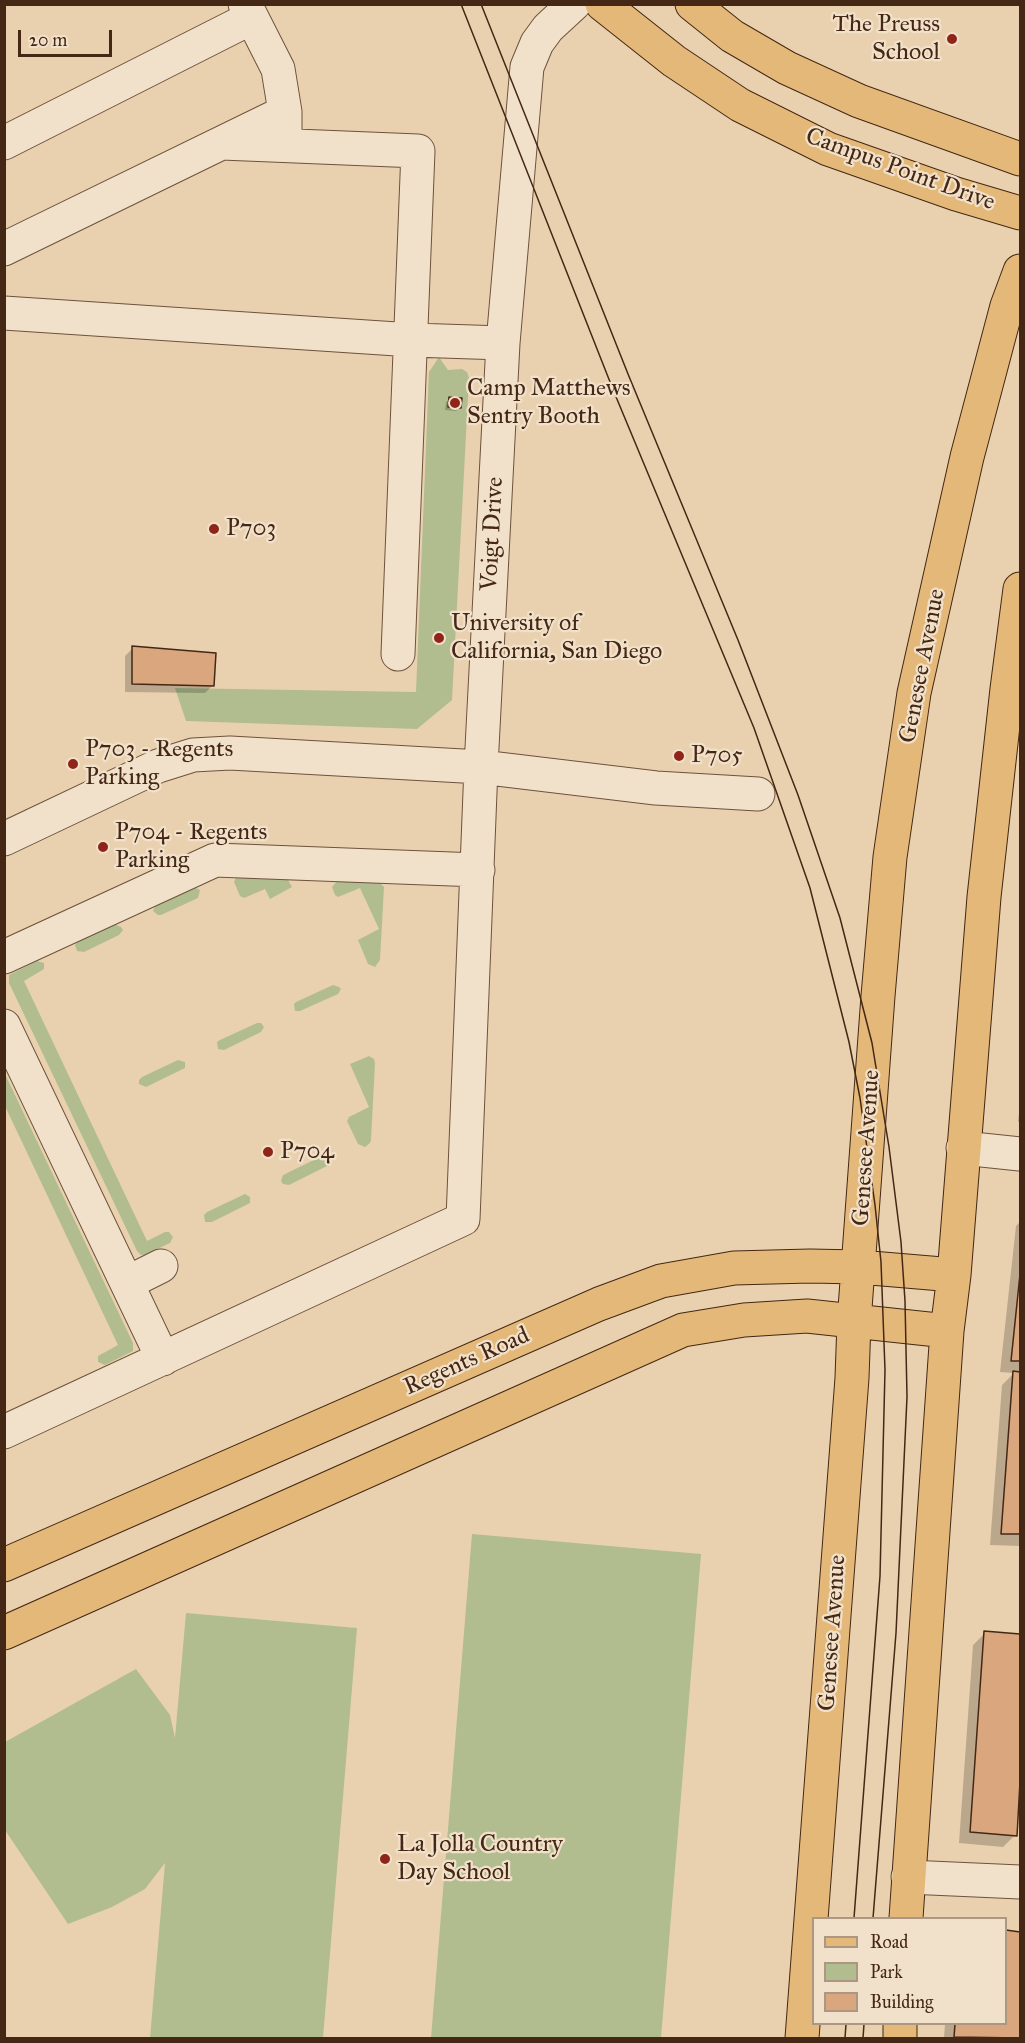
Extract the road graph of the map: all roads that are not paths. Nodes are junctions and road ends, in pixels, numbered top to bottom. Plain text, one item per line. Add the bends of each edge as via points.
1 (574, 4) edge
2 (602, 4) edge
3 (692, 4) edge
4 (248, 11) edge
5 (285, 112) junction
6 (4, 143) edge
7 (222, 143) junction
8 (285, 146) junction
9 (1020, 159) edge
10 (1020, 213) edge
11 (4, 249) edge
12 (1020, 271) edge
13 (4, 313) edge
14 (412, 339) junction
15 (503, 343) junction
16 (1020, 589) edge
17 (398, 654) dead end
18 (1014, 690) edge
19 (481, 767) junction
20 (758, 794) dead end
21 (4, 839) edge
22 (478, 870) junction
23 (4, 957) edge
24 (4, 1026) edge
25 (963, 1148) junction
26 (1020, 1154) edge
27 (161, 1266) dead end
28 (859, 1267) junction
29 (954, 1275) junction
30 (127, 1283) junction
31 (854, 1322) junction
32 (948, 1331) junction
33 (163, 1359) junction
34 (4, 1432) edge
35 (4, 1565) edge
36 (4, 1633) edge
37 (908, 1877) junction
38 (1020, 1882) edge
39 (906, 1917) edge
40 (801, 2038) edge

1 - 15 street, Voigt Drive via 548,28 527,67
2 - 10 main road, Campus Point Drive via 674,61 740,105 828,149
3 - 9 main road, Campus Point Drive via 732,36 787,68 859,101
4 - 5 street via 278,69
4 - 6 street
5 - 7 street
5 - 8 street
7 - 8 street
7 - 11 street
8 - 14 street via 418,150
12 - 28 main road, Genesee Avenue via 967,457 914,693 890,857
13 - 14 street
14 - 15 street
14 - 17 street
15 - 19 street, Voigt Drive
16 - 18 main road
18 - 25 main road via 984,897
19 - 20 street via 644,787
19 - 21 street via 230,753 193,755 158,766
19 - 22 street, Voigt Drive
22 - 23 street via 215,860
22 - 33 street, Voigt Drive via 463,1219
24 - 30 street
25 - 26 street
25 - 29 main road
27 - 30 street
28 - 29 main road, Regents Road
28 - 31 main road, Genesee Avenue
28 - 35 main road, Regents Road via 734,1268 661,1281 599,1304
29 - 32 main road
30 - 33 street
31 - 32 main road
31 - 36 main road via 807,1316 744,1320 683,1330
31 - 40 main road, Genesee Avenue
32 - 37 main road
33 - 34 street
37 - 38 street
37 - 39 main road

